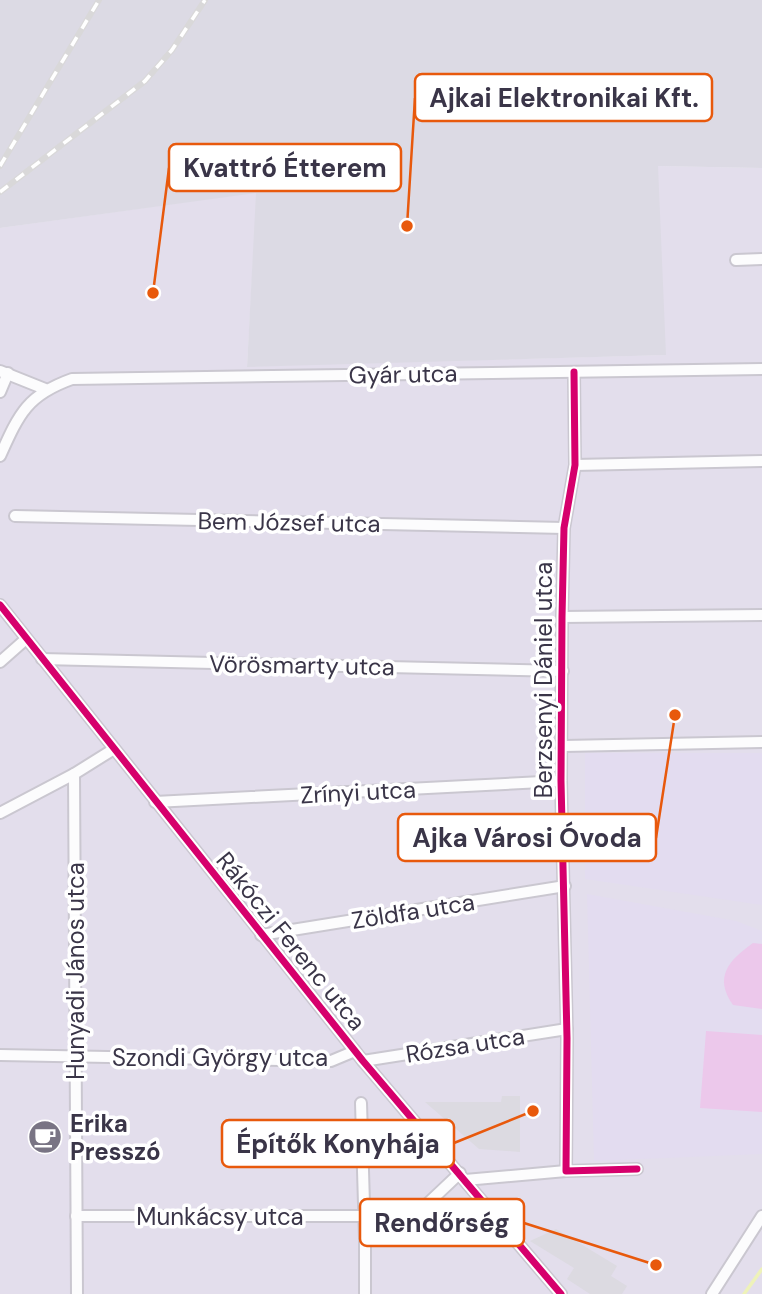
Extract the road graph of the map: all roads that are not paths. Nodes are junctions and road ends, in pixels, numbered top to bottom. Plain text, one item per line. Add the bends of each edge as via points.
1 (762, 259) edge
2 (736, 260) dead end
3 (762, 369) edge
4 (4, 372) edge
5 (574, 372) junction
6 (45, 389) junction
7 (0, 392) edge
8 (0, 456) edge
9 (762, 461) edge
10 (575, 465) junction
11 (15, 516) dead end
12 (564, 527) junction
13 (0, 605) edge
14 (762, 615) edge
15 (562, 617) junction
16 (26, 639) junction
17 (42, 659) junction
18 (0, 662) edge
19 (563, 671) junction
20 (762, 742) edge
21 (564, 746) junction
22 (114, 749) junction
23 (74, 774) junction
24 (561, 781) junction
25 (155, 802) junction
26 (0, 813) edge
27 (565, 886) junction
28 (261, 935) junction
29 (567, 1029) junction
30 (355, 1051) junction
31 (0, 1055) edge
32 (75, 1056) junction
33 (363, 1061) junction
34 (361, 1103) dead end
35 (637, 1169) dead end
36 (566, 1171) junction
37 (463, 1177) junction
38 (76, 1216) junction
39 (365, 1216) junction
40 (762, 1216) edge
41 (365, 1238) junction
42 (77, 1294) edge
43 (365, 1294) edge
44 (561, 1294) edge
45 (712, 1294) edge

1 - 2 street
3 - 5 street, Gyár utca
4 - 6 street
4 - 7 street
5 - 6 street, Gyár utca via 72,380
5 - 10 street, Berzsenyi Dániel utca
6 - 8 street via 16,421
9 - 10 street
10 - 12 street, Berzsenyi Dániel utca
11 - 12 street, Bem József utca
12 - 15 street, Berzsenyi Dániel utca
13 - 16 street, Rákóczi Ferenc utca
14 - 15 street
15 - 19 street, Berzsenyi Dániel utca
16 - 17 street, Rákóczi Ferenc utca
16 - 18 street
17 - 19 street, Vörösmarty utca
17 - 22 street, Rákóczi Ferenc utca
19 - 21 street, Berzsenyi Dániel utca
20 - 21 street
21 - 24 street, Berzsenyi Dániel utca
22 - 23 street
22 - 25 street, Rákóczi Ferenc utca
23 - 26 street
23 - 32 street, Hunyadi János utca
24 - 25 street, Zrínyi utca
24 - 27 street, Berzsenyi Dániel utca
25 - 28 street, Rákóczi Ferenc utca
27 - 28 street, Zöldfa utca
27 - 29 street, Berzsenyi Dániel utca
28 - 30 street, Rákóczi Ferenc utca
29 - 33 street, Rózsa utca
29 - 36 street, Berzsenyi Dániel utca
30 - 32 street, Szondi György utca via 331,1060
30 - 33 street, Rákóczi Ferenc utca
31 - 32 street, Szondi György utca
32 - 38 street, Hunyadi János utca
33 - 37 street, Rákóczi Ferenc utca
34 - 39 street
35 - 36 street
36 - 37 street
37 - 41 street via 407,1223
37 - 44 street, Rákóczi Ferenc utca
38 - 39 street, Munkácsy utca
38 - 42 street, Hunyadi János utca
39 - 41 street
40 - 45 street
41 - 43 street

